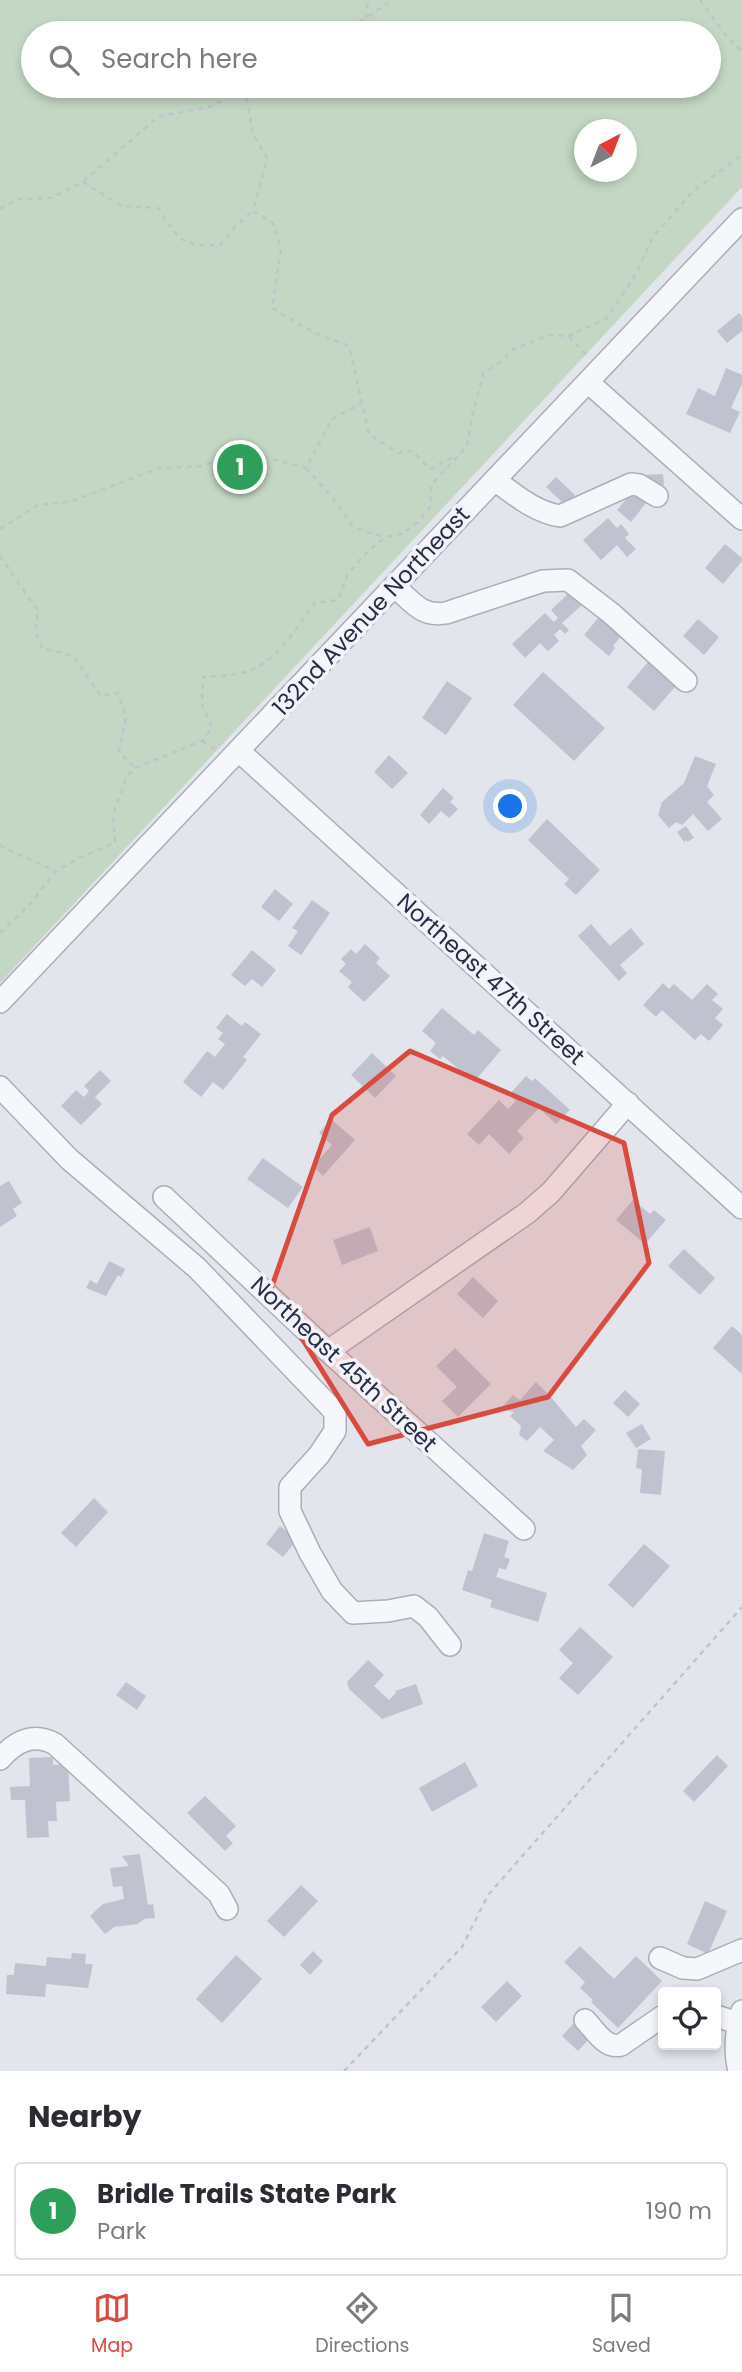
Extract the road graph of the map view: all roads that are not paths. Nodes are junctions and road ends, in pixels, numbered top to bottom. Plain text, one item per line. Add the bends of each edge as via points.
1 (742, 219) edge
2 (594, 377) junction
3 (495, 480) junction
4 (657, 496) dead end
5 (742, 519) edge
6 (395, 587) junction
7 (686, 681) dead end
8 (229, 751) junction
9 (0, 1002) edge
10 (0, 1087) edge
11 (628, 1103) junction
12 (164, 1197) dead end
13 (742, 1208) edge
14 (328, 1351) junction
15 (524, 1529) dead end
16 (450, 1645) dead end
17 (0, 1759) edge
18 (227, 1909) dead end
19 (742, 1950) edge
20 (660, 1958) dead end
21 (721, 2016) edge
22 (740, 2017) edge
23 (658, 2019) edge
24 (585, 2020) dead end
25 (739, 2071) edge

1 - 2 street, 132nd Avenue Northeast
2 - 3 street, 132nd Avenue Northeast
2 - 5 street
3 - 4 street via 524,502 560,516 631,484
3 - 6 street, 132nd Avenue Northeast
6 - 7 street via 432,615 543,581 568,580
6 - 8 street, 132nd Avenue Northeast
8 - 9 street, 132nd Avenue Northeast
8 - 11 street, Northeast 47th Street
10 - 16 street via 69,1159 197,1268 335,1412 335,1431 290,1487 290,1511 332,1591 353,1613 414,1606 428,1616
11 - 13 street, Northeast 47th Street
11 - 14 street via 527,1213
12 - 14 street, Northeast 45th Street
14 - 15 street, Northeast 45th Street
17 - 18 street via 9,1749 33,1738 55,1744 219,1894
19 - 20 street via 698,1969
21 - 22 street
22 - 25 street
23 - 24 street via 615,2047

